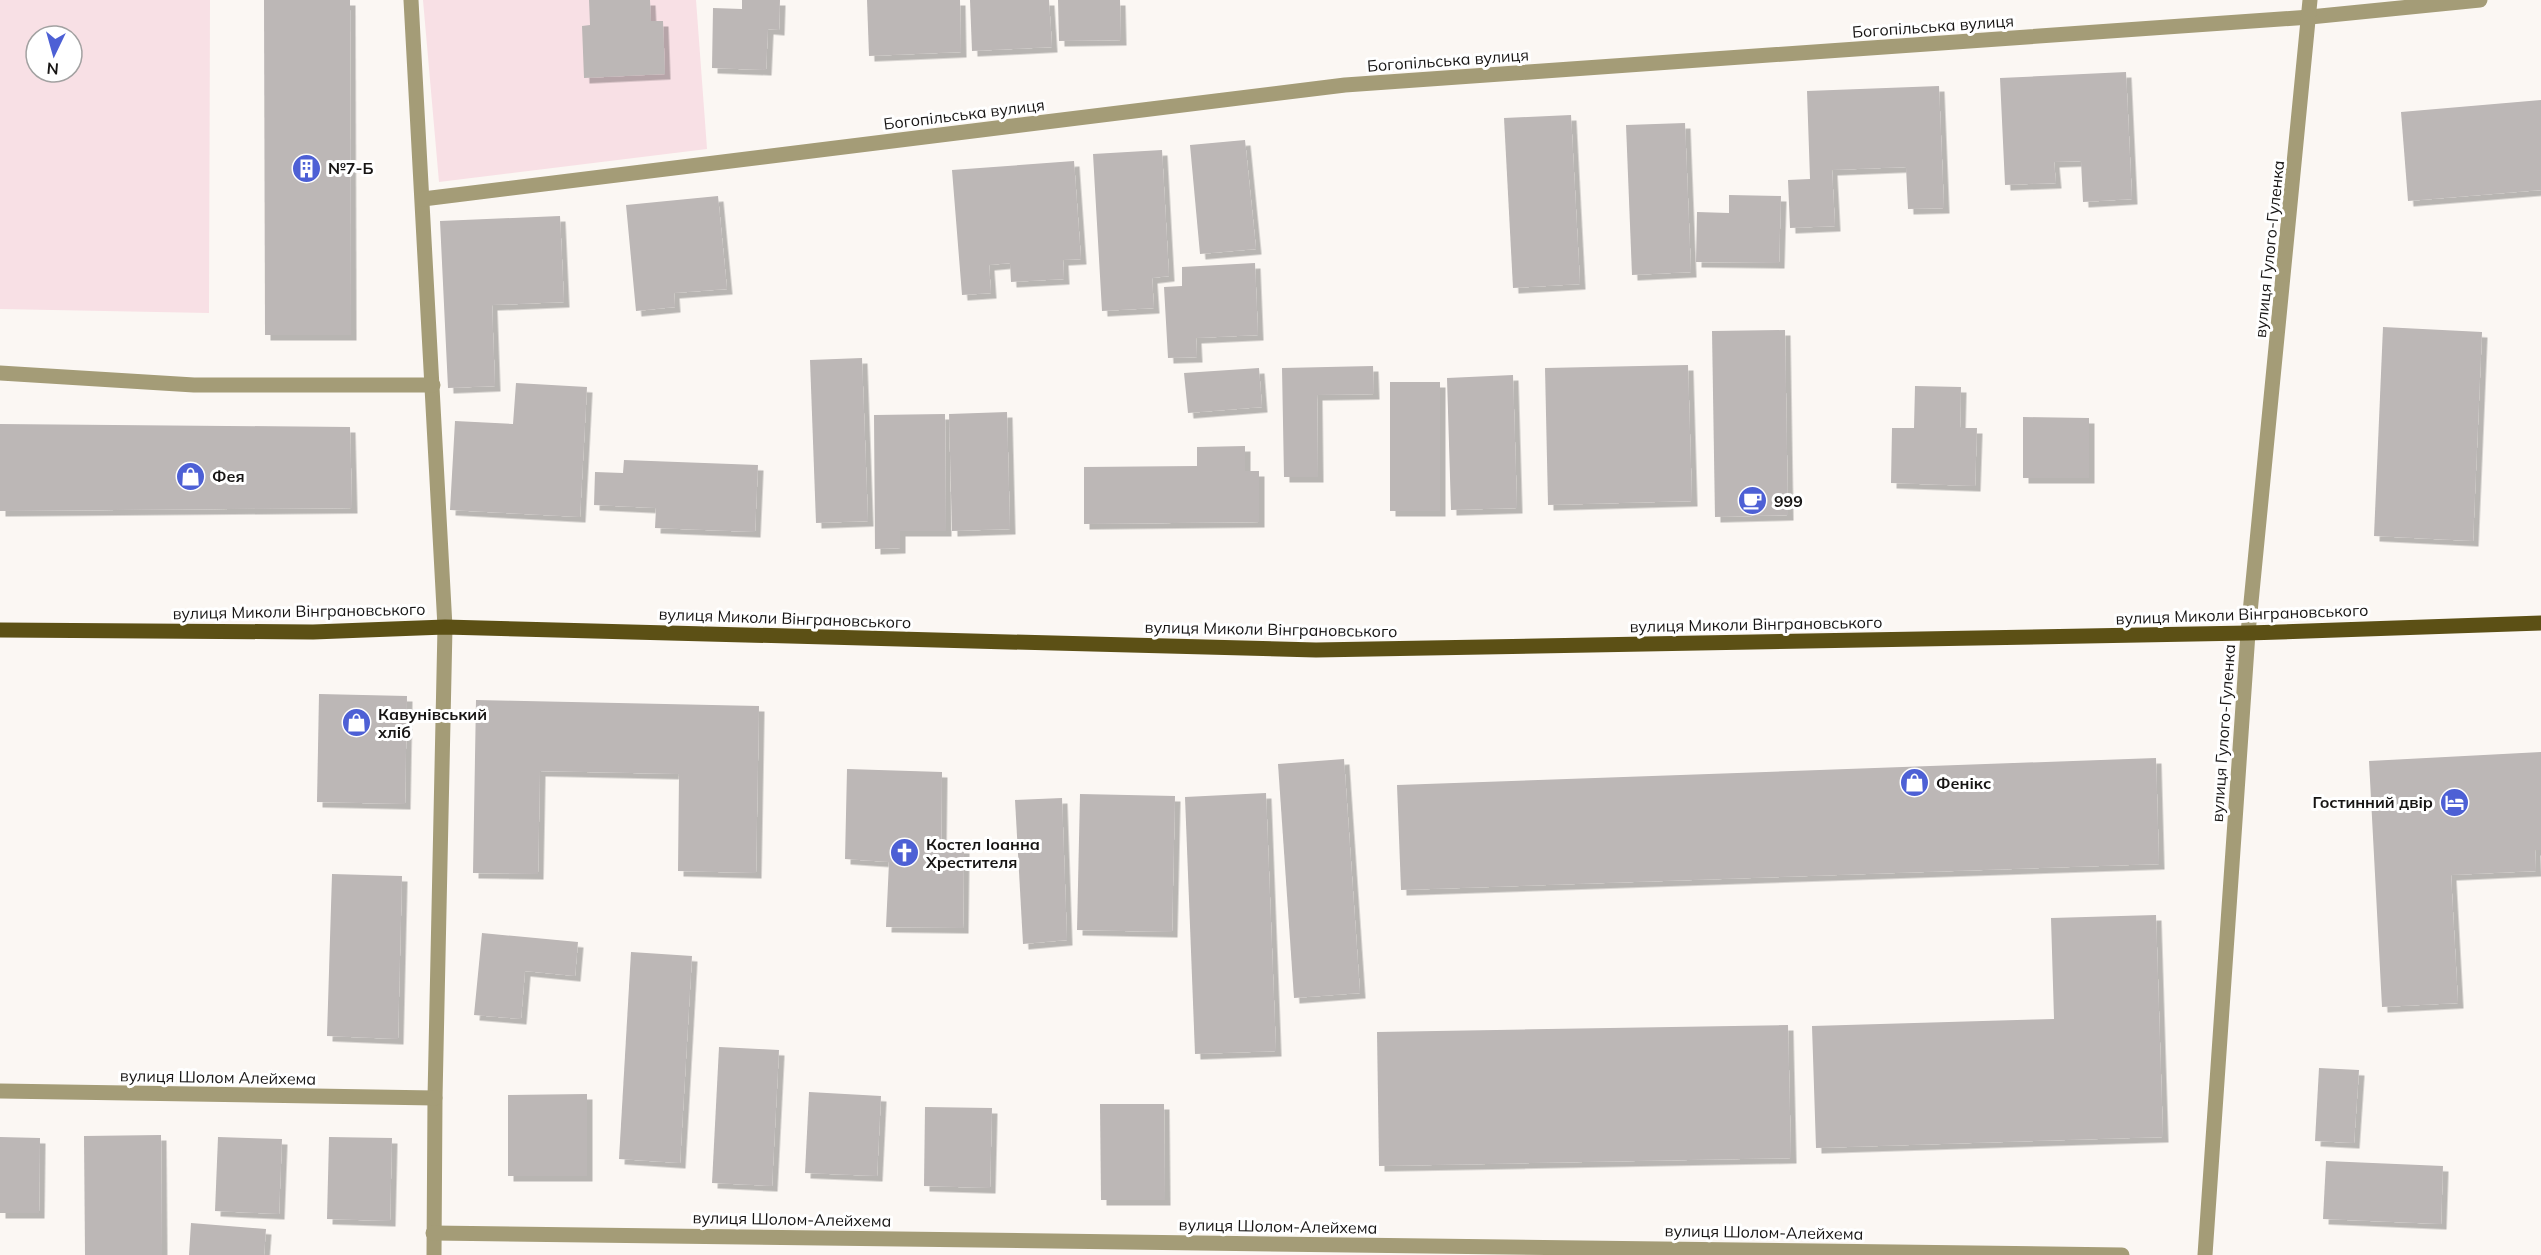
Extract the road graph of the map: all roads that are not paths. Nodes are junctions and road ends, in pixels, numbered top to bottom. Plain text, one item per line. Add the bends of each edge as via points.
1 (411, 0) edge
2 (2310, 0) edge
3 (2480, 0) edge
4 (2310, 17) junction
5 (423, 199) junction
6 (0, 373) edge
7 (433, 386) junction
8 (2541, 623) edge
9 (445, 627) junction
10 (0, 630) edge
11 (2248, 633) junction
12 (0, 1091) edge
13 (435, 1098) junction
14 (433, 1233) junction
15 (434, 1255) edge
16 (2122, 1255) edge
17 (2205, 1255) edge

1 - 5 street
2 - 4 street, вулиця Гулого-Гуленка
3 - 4 street, Богопільська вулиця
4 - 5 street, Богопільська вулиця via 1345,85
4 - 11 street, вулиця Гулого-Гуленка
5 - 7 street
6 - 7 street via 194,385
7 - 9 street
8 - 11 main road, вулиця Миколи Вінграновського
9 - 10 main road, вулиця Миколи Вінграновського via 314,632
9 - 11 main road, вулиця Миколи Вінграновського via 1316,651
9 - 13 street
11 - 17 street, вулиця Гулого-Гуленка
12 - 13 street, вулиця Шолом Алейхема
13 - 14 street
14 - 15 street
14 - 16 street, вулиця Шолом-Алейхема

